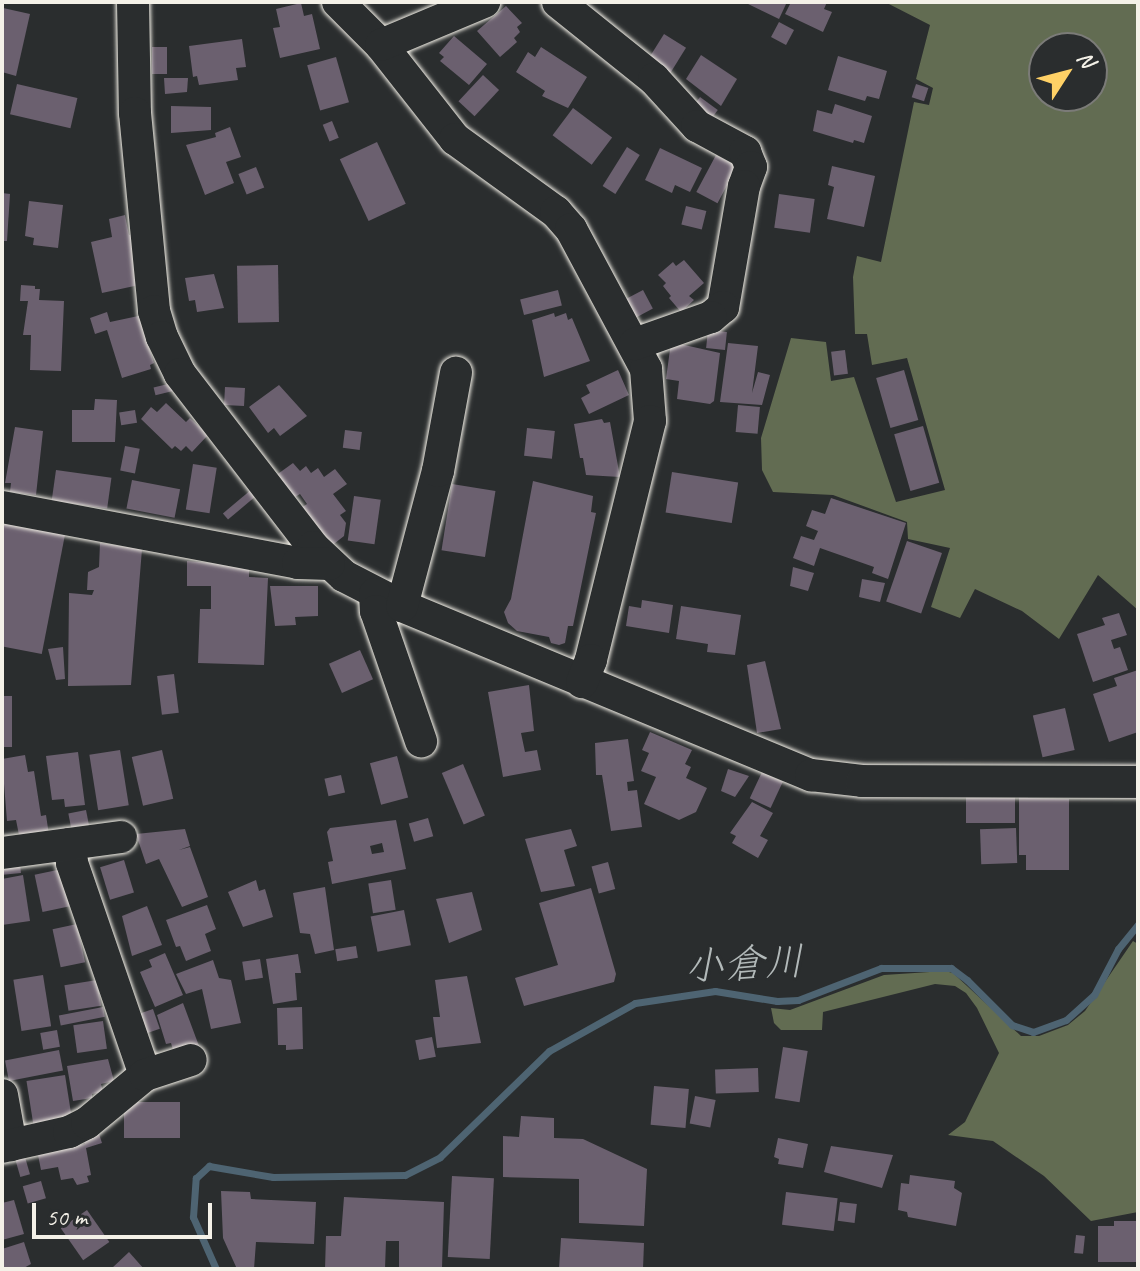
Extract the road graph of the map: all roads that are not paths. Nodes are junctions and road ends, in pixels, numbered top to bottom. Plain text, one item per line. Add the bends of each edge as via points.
1 (133, 2) edge
2 (338, 2) edge
3 (484, 2) edge
4 (558, 2) edge
5 (381, 45) junction
6 (635, 344) junction
7 (456, 373) dead end
8 (2, 507) edge
9 (329, 564) junction
10 (388, 600) junction
11 (582, 682) junction
12 (421, 741) dead end
13 (1138, 782) edge
14 (121, 837) dead end
15 (70, 844) junction
16 (2, 853) edge
17 (191, 1060) dead end
18 (145, 1075) junction
19 (2, 1095) edge
20 (6, 1146) edge

1 - 9 street via 135,113 154,311 162,337 180,374
2 - 5 street
3 - 5 street
4 - 6 street via 654,79 697,126 745,152 751,167 723,307 711,317
5 - 6 street via 455,139 556,212 571,229
6 - 11 street via 646,369 650,421
7 - 10 street via 438,471
8 - 9 street via 298,563
9 - 10 street
10 - 11 street
10 - 12 street via 376,611
11 - 13 street via 793,769 832,779
14 - 15 street
15 - 16 street
15 - 18 street
17 - 18 street
18 - 20 street via 78,1127
19 - 20 street

